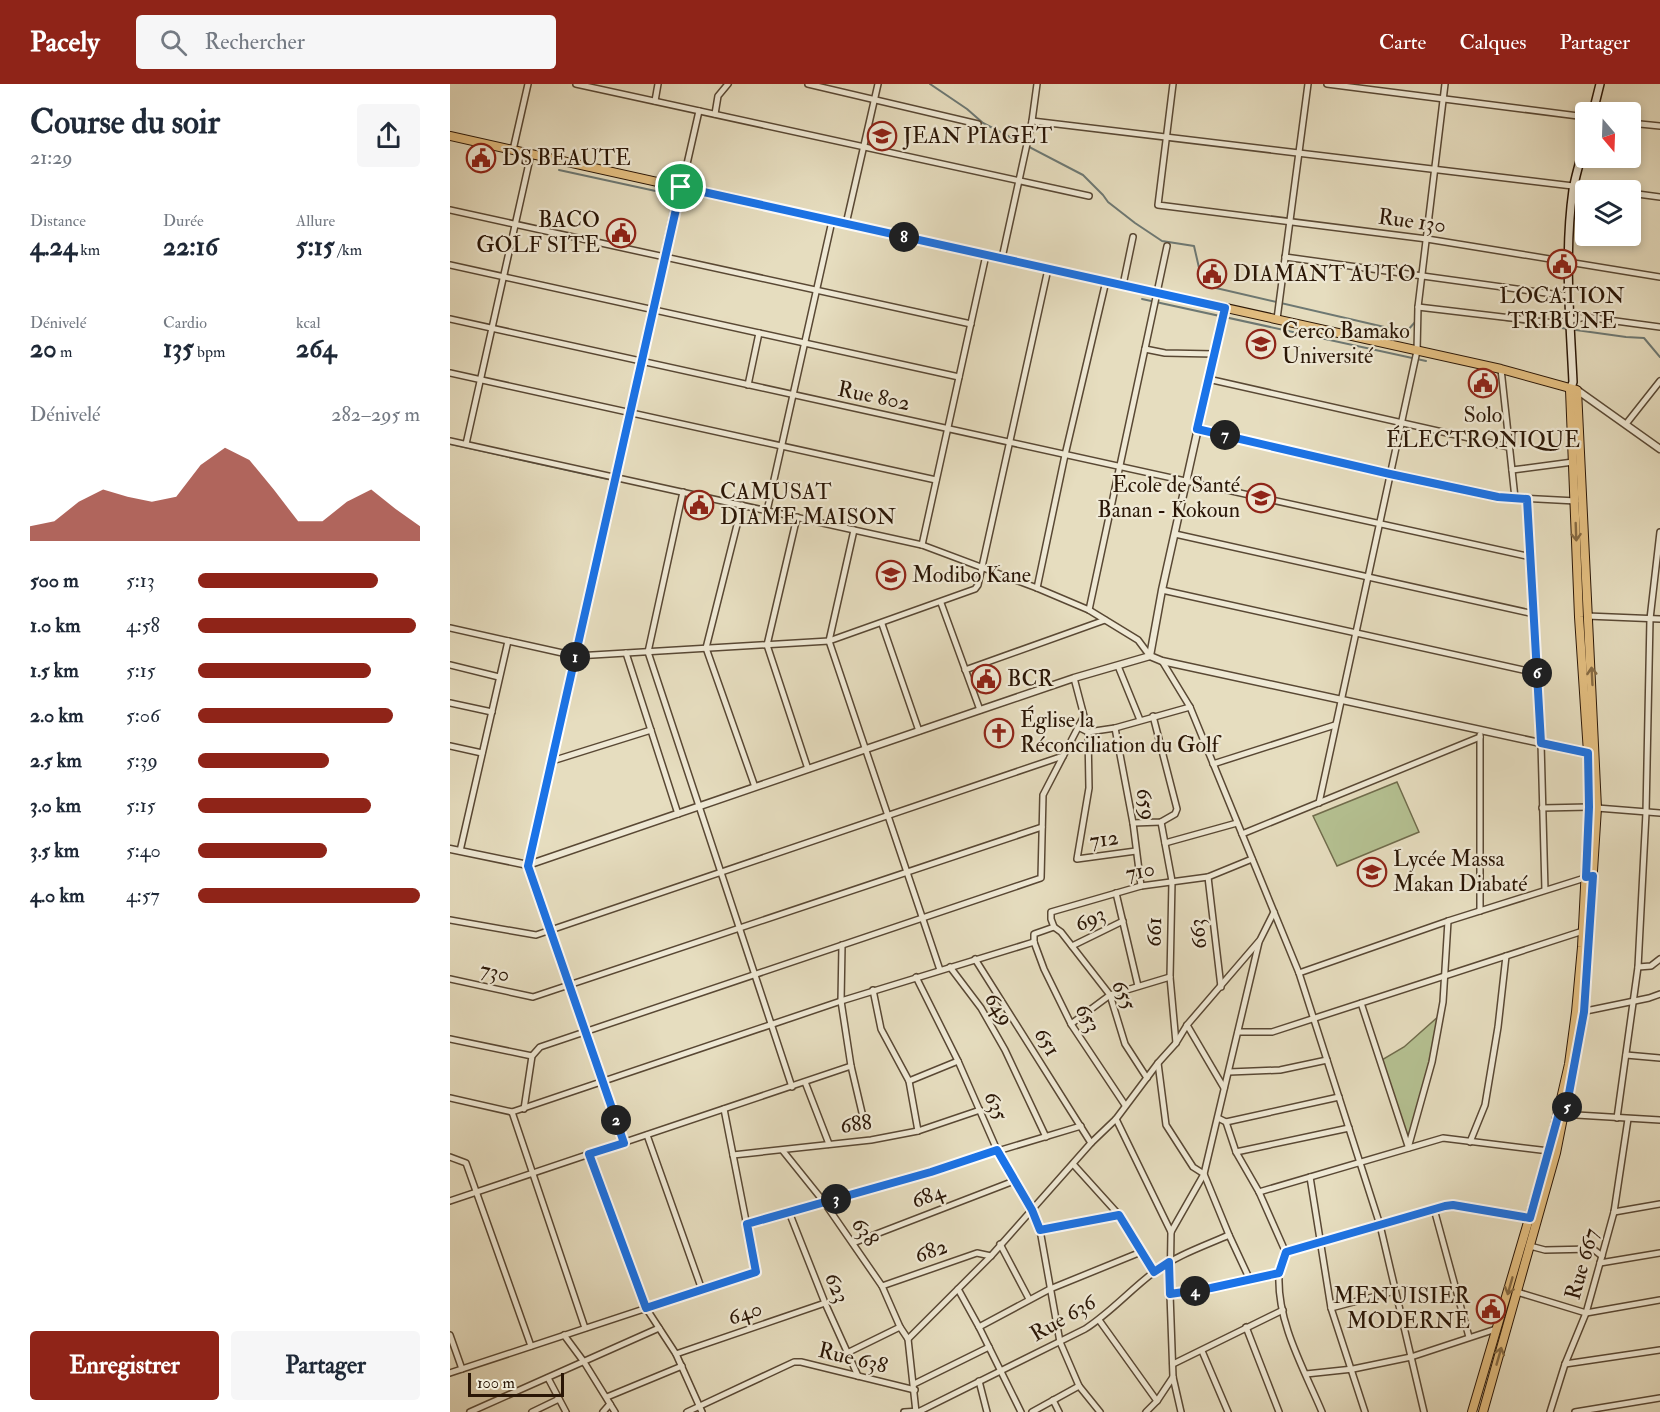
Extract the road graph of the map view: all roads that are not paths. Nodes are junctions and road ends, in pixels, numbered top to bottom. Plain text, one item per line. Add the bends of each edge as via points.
1 (528, 84) edge
2 (576, 84) edge
3 (658, 84) edge
4 (728, 84) edge
5 (808, 84) edge
6 (878, 84) edge
7 (1037, 84) edge
8 (1173, 84) edge
9 (1308, 84) edge
10 (1327, 84) edge
11 (1445, 84) edge
12 (1600, 84) edge
13 (873, 99) junction
14 (1444, 99) junction
15 (655, 101) junction
16 (1596, 102) edge
17 (699, 111) junction
18 (715, 114) junction
19 (1575, 116) edge
20 (1032, 121) junction
21 (978, 124) dead end
22 (1641, 124) edge
23 (1660, 126) edge
24 (450, 136) edge
25 (1166, 137) junction
26 (863, 147) junction
27 (513, 150) junction
28 (1299, 153) junction
29 (531, 154) junction
30 (1579, 168) edge
31 (1435, 170) junction
32 (1019, 181) junction
33 (681, 187) junction
34 (1574, 187) junction
35 (1641, 195) edge
36 (1089, 196) dead end
37 (1660, 197) edge
38 (450, 210) edge
39 (832, 221) junction
40 (1290, 222) junction
41 (516, 224) junction
42 (846, 224) junction
43 (1133, 237) dead end
44 (1427, 239) junction
45 (1167, 246) dead end
46 (986, 255) junction
47 (666, 257) junction
48 (1285, 257) junction
49 (1002, 258) junction
50 (1568, 261) junction
51 (450, 265) edge
52 (1048, 269) junction
53 (1422, 275) junction
54 (504, 277) junction
55 (1660, 277) edge
56 (1106, 282) junction
57 (1123, 285) junction
58 (817, 290) junction
59 (1157, 293) junction
60 (1568, 296) junction
61 (1419, 307) junction
62 (1225, 308) junction
63 (654, 310) junction
64 (450, 319) edge
65 (1277, 320) junction
66 (970, 324) junction
67 (1570, 325) junction
68 (1660, 327) edge
69 (492, 328) junction
70 (759, 333) junction
71 (805, 343) junction
72 (1145, 349) junction
73 (1417, 351) junction
74 (1214, 354) junction
75 (642, 362) junction
76 (1501, 369) junction
77 (450, 373) edge
78 (959, 377) junction
79 (1208, 379) junction
80 (480, 380) junction
81 (1660, 381) edge
82 (748, 385) junction
83 (1573, 388) junction
84 (793, 395) junction
85 (630, 413) junction
86 (1402, 422) junction
87 (1626, 424) junction
88 (948, 429) junction
89 (1197, 429) junction
90 (450, 441) edge
91 (1010, 443) junction
92 (466, 444) junction
93 (782, 446) junction
94 (1509, 447) junction
95 (1660, 449) edge
96 (1065, 455) junction
97 (1573, 462) junction
98 (1120, 467) junction
99 (1512, 470) junction
100 (1390, 474) junction
101 (616, 477) junction
102 (936, 480) junction
103 (1185, 482) junction
104 (683, 492) junction
105 (1515, 498) junction
106 (1527, 499) junction
107 (1579, 500) junction
108 (742, 505) junction
109 (767, 511) junction
110 (797, 517) junction
111 (1379, 525) junction
112 (854, 530) junction
113 (1660, 532) edge
114 (1175, 534) junction
115 (922, 545) junction
116 (1531, 557) junction
117 (982, 567) junction
118 (1367, 577) junction
119 (1037, 588) junction
120 (1162, 590) junction
121 (940, 603) junction
122 (1089, 610) junction
123 (1534, 614) junction
124 (1589, 616) junction
125 (1579, 617) junction
126 (1650, 619) junction
127 (1660, 619) edge
128 (1105, 621) junction
129 (882, 624) junction
130 (450, 629) edge
131 (1355, 633) junction
132 (508, 641) junction
133 (829, 641) junction
134 (767, 645) junction
135 (706, 648) junction
136 (648, 652) junction
137 (626, 653) junction
138 (576, 656) junction
139 (1150, 656) junction
140 (1162, 661) junction
141 (450, 664) edge
142 (1118, 666) junction
143 (965, 669) junction
144 (1537, 674) junction
145 (499, 677) junction
146 (1074, 678) junction
147 (1341, 699) junction
148 (450, 704) edge
149 (1190, 707) junction
150 (980, 710) junction
151 (492, 712) junction
152 (1154, 716) junction
153 (1140, 720) junction
154 (1335, 725) junction
155 (1078, 728) junction
156 (1115, 728) junction
157 (651, 730) junction
158 (919, 731) junction
159 (1088, 732) junction
160 (1480, 733) junction
161 (1541, 743) junction
162 (450, 746) edge
163 (866, 750) junction
164 (482, 753) junction
165 (1592, 754) junction
166 (1063, 756) junction
167 (552, 761) junction
168 (1213, 764) junction
169 (808, 769) junction
170 (755, 787) junction
171 (1319, 803) junction
172 (699, 807) junction
173 (1542, 808) junction
174 (1593, 808) junction
175 (1646, 813) junction
176 (1660, 813) edge
177 (678, 814) junction
178 (888, 815) junction
179 (1161, 822) junction
180 (1133, 824) junction
181 (1238, 824) junction
182 (1042, 827) junction
183 (1242, 834) junction
184 (1165, 843) junction
185 (450, 849) edge
186 (460, 851) junction
187 (1136, 851) junction
188 (1252, 859) junction
189 (528, 866) junction
190 (721, 872) junction
191 (907, 872) junction
192 (1208, 877) junction
193 (1589, 877) junction
194 (1172, 881) junction
195 (1141, 886) junction
196 (1545, 890) junction
197 (1116, 892) junction
198 (1480, 911) junction
199 (1274, 912) junction
200 (922, 918) junction
201 (450, 920) edge
202 (1123, 921) junction
203 (1448, 921) junction
204 (1054, 927) junction
205 (739, 928) junction
206 (550, 930) junction
207 (1583, 931) junction
208 (1260, 940) junction
209 (1034, 942) junction
210 (842, 945) junction
211 (1072, 946) junction
212 (1506, 956) junction
213 (975, 959) junction
214 (1660, 959) edge
215 (950, 967) junction
216 (1638, 967) junction
217 (940, 970) junction
218 (1299, 973) junction
219 (755, 975) junction
220 (1445, 976) junction
221 (916, 977) junction
222 (1170, 977) junction
223 (450, 979) edge
224 (569, 984) junction
225 (1138, 986) junction
226 (1221, 987) junction
227 (873, 990) junction
228 (1660, 994) edge
229 (1110, 995) junction
230 (841, 1000) junction
231 (1633, 1001) junction
232 (1361, 1003) junction
233 (1580, 1012) junction
234 (1314, 1019) junction
235 (771, 1024) junction
236 (1071, 1024) junction
237 (1187, 1025) junction
238 (586, 1032) junction
239 (1238, 1032) junction
240 (450, 1039) edge
241 (1176, 1043) junction
242 (1626, 1055) junction
243 (532, 1056) junction
244 (1660, 1058) edge
245 (1327, 1060) junction
246 (958, 1061) junction
247 (1158, 1063) junction
248 (851, 1066) junction
249 (1229, 1072) junction
250 (1147, 1078) junction
251 (909, 1081) junction
252 (603, 1082) junction
253 (805, 1082) junction
254 (792, 1087) junction
255 (1224, 1088) junction
256 (1339, 1097) junction
257 (450, 1098) edge
258 (1125, 1105) junction
259 (524, 1108) junction
260 (724, 1109) junction
261 (980, 1110) junction
262 (512, 1112) junction
263 (1562, 1114) junction
264 (864, 1117) dead end
265 (1218, 1118) junction
266 (1617, 1118) junction
267 (1116, 1119) junction
268 (1628, 1119) junction
269 (1660, 1120) edge
270 (1226, 1122) junction
271 (1081, 1126) junction
272 (1349, 1128) junction
273 (918, 1131) junction
274 (647, 1135) junction
275 (1046, 1137) junction
276 (1470, 1142) junction
277 (624, 1143) junction
278 (1092, 1143) junction
279 (829, 1144) junction
280 (1408, 1148) junction
281 (997, 1150) junction
282 (783, 1151) junction
283 (1549, 1151) junction
284 (1236, 1152) junction
285 (589, 1154) junction
286 (734, 1155) junction
287 (450, 1157) edge
288 (1360, 1162) junction
289 (1073, 1164) junction
290 (533, 1173) junction
291 (1204, 1174) junction
292 (1310, 1177) junction
293 (1014, 1181) junction
294 (477, 1191) junction
295 (1259, 1192) junction
296 (450, 1201) edge
297 (824, 1202) junction
298 (1660, 1204) edge
299 (1434, 1209) junction
300 (1032, 1210) junction
301 (789, 1212) junction
302 (1614, 1212) junction
303 (1119, 1215) junction
304 (1530, 1218) junction
305 (747, 1224) junction
306 (1380, 1225) junction
307 (1040, 1230) junction
308 (1171, 1232) junction
309 (1229, 1235) junction
310 (1322, 1242) junction
311 (853, 1243) junction
312 (1000, 1244) junction
313 (1530, 1246) junction
314 (1141, 1252) junction
315 (1286, 1252) junction
316 (1660, 1253) edge
317 (991, 1256) junction
318 (1602, 1256) junction
319 (1169, 1262) junction
320 (1600, 1263) junction
321 (1154, 1272) junction
322 (1279, 1273) junction
323 (1250, 1280) junction
324 (882, 1286) junction
325 (958, 1289) junction
326 (1050, 1289) junction
327 (702, 1290) junction
328 (1395, 1292) junction
329 (1517, 1292) junction
330 (1170, 1294) junction
331 (1029, 1299) junction
332 (1660, 1300) edge
333 (825, 1303) junction
334 (646, 1308) junction
335 (1331, 1308) junction
336 (1283, 1310) junction
337 (1586, 1313) junction
338 (1099, 1320) junction
339 (900, 1327) junction
340 (979, 1327) junction
341 (1246, 1327) junction
342 (585, 1328) junction
343 (659, 1328) junction
344 (1498, 1328) junction
345 (450, 1335) edge
346 (564, 1335) junction
347 (1468, 1337) junction
348 (908, 1339) junction
349 (1060, 1342) junction
350 (531, 1346) junction
351 (989, 1347) junction
352 (1660, 1350) edge
353 (1202, 1351) junction
354 (847, 1353) junction
355 (676, 1354) junction
356 (1411, 1357) junction
357 (584, 1362) junction
358 (1173, 1364) junction
359 (1565, 1364) junction
360 (682, 1366) junction
361 (462, 1369) junction
362 (1353, 1369) junction
363 (1000, 1371) junction
364 (450, 1373) edge
365 (1306, 1374) junction
366 (858, 1376) junction
367 (1173, 1377) junction
368 (548, 1378) junction
369 (979, 1381) junction
370 (1079, 1386) junction
371 (914, 1387) junction
372 (607, 1397) junction
373 (1660, 1398) edge
374 (559, 1399) junction
375 (1053, 1400) junction
376 (1157, 1401) junction
377 (610, 1404) junction
378 (701, 1409) edge
379 (919, 1411) edge
380 (470, 1412) edge
381 (532, 1412) edge
382 (566, 1412) edge
383 (603, 1412) edge
384 (615, 1412) edge
385 (687, 1412) edge
386 (904, 1412) edge
387 (987, 1412) edge
388 (1022, 1412) edge
389 (1032, 1412) edge
390 (1059, 1412) edge
391 (1101, 1412) edge
392 (1146, 1412) edge
393 (1181, 1412) edge
394 (1228, 1412) edge
395 (1279, 1412) edge
396 (1322, 1412) edge
397 (1365, 1412) edge
398 (1424, 1412) edge
399 (1472, 1412) edge
400 (1483, 1412) edge
401 (1550, 1412) edge
402 (1575, 1412) edge

1 - 27 street
2 - 15 street
3 - 15 street
4 - 18 street via 718,96
5 - 13 street
6 - 13 street
7 - 20 street
8 - 25 street
9 - 28 street
10 - 14 street
11 - 14 street
12 - 16 main road
13 - 21 street
13 - 26 street
14 - 19 street
14 - 31 street
15 - 17 street
17 - 18 street
17 - 33 street
18 - 26 street
20 - 25 street
20 - 32 street
22 - 23 street
24 - 27 main road
25 - 28 street
25 - 40 street, Rue 130 via 1158,205
26 - 32 street
26 - 42 street
27 - 29 main road
28 - 31 street
28 - 40 street
29 - 33 main road
29 - 41 street
30 - 34 main road
31 - 34 street
31 - 44 street
32 - 36 street
32 - 49 street
33 - 39 main road
33 - 47 street
34 - 50 main road
35 - 37 street
38 - 41 street
39 - 42 main road
39 - 58 street
40 - 44 street, Rue 130
40 - 48 street
41 - 47 street
41 - 54 street
42 - 46 main road
43 - 57 street
44 - 50 street, Rue 130
44 - 53 street
45 - 59 street
46 - 49 main road
46 - 66 street
47 - 58 street
47 - 63 street
48 - 53 street
48 - 65 street
49 - 52 main road
50 - 55 street, Rue 130
50 - 60 main road
51 - 54 street
52 - 56 main road
52 - 91 street
53 - 60 street
53 - 61 street
54 - 63 street
54 - 69 street
56 - 57 main road
56 - 96 street
57 - 59 main road
58 - 66 street
58 - 71 street
59 - 62 main road
59 - 72 street
60 - 67 main road
61 - 67 street
61 - 73 street
62 - 65 main road
62 - 74 street
63 - 70 street
63 - 75 street
64 - 69 street, Rue 802
65 - 73 main road
66 - 78 street
67 - 68 street via 1586,317
67 - 83 main road
69 - 75 street, Rue 802
69 - 80 street
70 - 71 street
70 - 82 street
71 - 78 street
71 - 84 street
72 - 74 street
72 - 98 street
73 - 76 main road
73 - 86 street
74 - 79 street
75 - 82 street, Rue 802
75 - 85 street
76 - 83 main road
76 - 94 street
77 - 80 street
78 - 88 street
79 - 86 street
79 - 89 street
80 - 85 street
80 - 92 street
81 - 87 street
82 - 84 street, Rue 802
83 - 87 street
83 - 97 main road
83 - 107 main road
84 - 88 street, Rue 802
84 - 93 street
85 - 93 street
85 - 101 street
86 - 94 street
86 - 100 street
87 - 95 street
88 - 91 street, Rue 802
88 - 102 street
89 - 100 street
89 - 103 street
90 - 92 street
91 - 96 street, Rue 802
91 - 117 street
92 - 101 street
93 - 102 street
93 - 109 street
94 - 99 street
96 - 98 street, Rue 802
96 - 119 street
97 - 99 street
97 - 107 main road
98 - 103 street, Rue 802
98 - 122 street
99 - 105 street
100 - 105 street
100 - 111 street
101 - 104 street
101 - 138 street
102 - 115 street
103 - 111 street, Rue 802
103 - 114 street
104 - 108 street
104 - 136 street
105 - 106 street
106 - 107 street
106 - 116 street
107 - 124 main road
107 -> 125 main road
108 - 109 street
108 - 135 street
109 - 110 street
110 - 112 street
110 - 134 street
111 - 116 street, Rue 802
111 - 118 street
112 - 115 street
112 - 133 street
113 - 126 street
114 - 118 street
114 - 120 street
115 - 117 street
116 - 123 street
117 - 119 street
117 - 121 street via 975,590
118 - 123 street
118 - 131 street
119 - 122 street
120 - 131 street
120 - 139 street
121 - 129 street
121 - 143 street
122 - 128 street
123 - 144 street
124 - 125 street
124 - 126 street
165 -> 124 main road
125 - 165 main road
126 - 127 street
126 - 175 street
128 - 139 street via 1138,640
128 - 143 street
129 - 133 street
129 - 158 street
130 - 132 street
131 - 144 street
131 - 147 street
132 - 138 street
132 - 145 street
133 - 134 street
133 - 163 street
134 - 135 street
134 - 169 street
135 - 136 street
135 - 170 street
136 - 137 street
136 - 172 street
137 - 138 street
137 - 157 street
138 - 167 street
139 - 140 street
139 - 142 street
140 - 147 street
140 - 149 street
141 - 145 street
142 - 146 street
142 - 153 street
143 - 150 street
144 - 161 street
145 - 151 street
146 - 150 street
146 - 155 street via 1084,716
147 - 154 street
147 - 160 street
148 - 151 street
149 - 152 street
149 - 168 street
150 - 158 street
151 - 164 street
152 - 153 street
152 - 179 street via 1177,809
153 - 156 street
154 - 168 street
154 - 171 street
155 - 159 street
155 - 166 street
156 - 159 street
156 - 180 street, 659
157 - 167 street
157 - 177 street
158 - 163 street
159 - 187 street, 712 via 1089,788 1077,860
160 - 161 street
160 - 171 street
160 - 198 street
161 - 165 street
161 - 173 street
162 - 164 street
163 - 169 street
163 - 178 street
164 - 186 street
165 - 174 main road
166 - 178 street
166 - 182 street via 1043,795
167 - 189 street
168 - 181 street
169 - 170 street
170 - 172 street
171 - 183 street
172 - 177 street
172 - 190 street
173 - 174 street
173 - 196 street
174 - 175 street
174 - 193 main road
175 - 176 street
175 - 216 street
177 - 189 street
178 - 190 street
178 - 191 street
179 - 180 street
179 - 184 street, 661
180 - 187 street, 659
181 - 183 street
181 - 184 street
182 - 191 street
182 - 200 street via 1041,878
183 - 188 street
184 - 194 street, 661
185 - 186 street
186 - 189 street
187 - 195 street, 659
188 - 192 street, 710
188 - 199 street
189 - 206 street
190 - 205 street
190 - 206 street
191 - 200 street
191 - 205 street
192 - 194 street, 710
192 - 226 street, 663
193 - 196 street
193 - 207 main road
193 - 233 main road
194 - 195 street, 710
194 - 222 street, 661
195 - 197 street, 710
196 - 198 street
197 - 202 street
197 - 204 street, 710 via 1051,912
198 - 203 street
199 - 208 street
199 - 218 street
200 - 210 street
200 - 217 street
201 - 206 street via 536,935
202 - 211 street, 693
202 - 225 street
203 - 218 street
203 - 220 street
204 - 209 street via 1034,934
204 - 211 street, 655
205 - 219 street
205 - 224 street
206 - 224 street
207 - 212 street
207 - 233 main road
208 - 226 street
208 - 239 street
209 - 213 street
209 - 236 street, 653
210 - 219 street
210 - 230 street
211 - 229 street, 655
212 - 220 street
212 - 276 street via 1485,1105
213 - 215 street
213 - 271 street, 651
214 - 216 street via 1651,966
215 - 217 street
215 - 275 street, 649 via 996,1034
216 - 231 street
217 - 221 street
218 - 234 street
219 - 235 street
219 - 238 street
220 - 232 street
220 - 280 street via 1432,1062
221 - 227 street
221 - 246 street, 635
222 - 225 street
222 - 241 street, 661
223 - 224 street, 730 via 533,996
224 - 238 street
225 - 229 street
226 - 237 street
227 - 230 street
227 - 251 street via 881,1029
228 - 231 street
229 - 236 street
229 - 250 street, 655 via 1125,1044
230 - 235 street
230 - 248 street
231 - 233 street
231 - 242 street
232 - 234 street
232 - 280 street
233 - 263 main road
234 - 239 street via 1272,1032
234 - 245 street
235 - 252 street
235 - 254 street
236 - 258 street, 653
237 - 241 street
237 - 255 street
238 - 243 street via 540,1047
238 - 252 street
239 - 249 street
240 - 243 street
241 - 247 street
242 - 244 street
242 - 266 street
243 - 259 street
245 - 249 street via 1280,1070
245 - 256 street
246 - 251 street
246 - 261 street, 635
247 - 250 street
247 - 291 street via 1166,1125 1193,1167
248 - 253 street
248 - 264 street
249 - 255 street
250 - 258 street
251 - 273 street
252 - 259 street
252 - 277 street
253 - 254 street
253 - 279 street
254 - 260 street
255 - 265 street
256 - 270 street
256 - 272 street
257 - 262 street
258 - 267 street
259 - 262 street
260 - 274 street
260 - 286 street
261 - 273 street, 688
261 - 281 street, 635
262 - 290 street
263 - 266 street
263 - 283 main road
263 - 313 main road
265 - 270 street
265 - 291 street
266 - 268 street
267 - 278 street
267 - 308 street
268 - 269 street
268 - 302 street, Rue 667
270 - 284 street
271 - 275 street
271 - 278 street, 651
272 - 284 street
272 - 288 street
273 - 279 street, 688
274 - 277 street
274 - 327 street
275 - 281 street
276 - 280 street via 1443,1138
276 - 283 street
277 - 285 street
278 - 289 street
279 - 282 street, 688
280 - 288 street
281 - 293 street, 635
281 - 297 street
282 - 286 street, 688
282 - 297 street, 638
283 - 304 main road
284 - 295 street
285 - 290 street
285 - 334 street
286 - 305 street
287 - 294 street via 466,1163
288 - 292 street
288 - 306 street
289 - 300 street
289 - 303 street
290 - 294 street
290 - 342 street
291 - 308 street
291 - 309 street
292 - 295 street
292 - 310 street
293 - 300 street, 635
293 - 311 street, 684
294 - 296 street
294 - 350 street
295 - 315 street
297 - 301 street
297 - 311 street, 638
298 - 302 street
299 - 304 street via 1453,1205
299 - 306 street
299 - 347 street
300 - 307 street, 635
300 - 312 street
301 - 305 street
301 - 333 street, 623
302 - 318 street, Rue 667
303 - 307 street
303 - 314 street
304 -> 344 main road
305 - 327 street via 756,1272
306 - 310 street
306 - 328 street
307 - 326 street, 635
308 - 319 street
309 - 319 street, Rue 636
309 - 323 street
310 - 315 street
310 - 335 street
311 - 324 street, 638
312 - 317 street
312 - 331 street
313 - 318 street via 1545,1250 1593,1249
313 - 329 main road
314 - 321 street
314 - 326 street
315 - 322 street
316 - 320 street
317 - 324 street, 682 via 977,1252
317 - 325 street
318 - 320 street, Rue 667
319 - 321 street, Rue 636
319 - 330 street
320 - 337 street, Rue 667
321 - 338 street, Rue 636
322 - 323 street
322 - 336 street
323 - 330 street
324 - 339 street, 638
325 - 340 street
325 - 348 street
326 - 331 street
326 - 349 street, 635
327 - 334 street
328 - 335 street
328 - 356 street
329 - 337 street
400 -> 329 main road
330 - 358 street
331 - 340 street
332 - 337 street
333 - 354 street, 623
333 - 355 street, 640
334 - 342 street
334 - 343 street
335 - 362 street
336 - 341 street
336 - 365 street
337 - 359 street, Rue 667
338 - 349 street, Rue 636
338 - 376 street
339 - 348 street, 638
339 - 354 street
340 - 351 street
341 - 353 street
341 - 395 street
342 - 346 street
343 - 355 street
343 - 357 street
344 - 347 street
344 - 399 main road
345 - 361 street
346 - 350 street
346 - 357 street
347 - 356 street
348 - 371 street
349 - 363 street, Rue 636
349 - 370 street, 635
350 - 361 street
351 - 363 street
351 - 371 street
352 - 359 street
353 - 358 street
353 - 394 street
354 - 366 street, 623
355 - 360 street
356 - 362 street
356 - 398 street
357 - 368 street
357 - 372 street
358 - 367 street
359 - 401 street, Rue 667
360 - 372 street
360 - 378 street
361 - 364 street
362 - 365 street
362 - 397 street
363 - 369 street, Rue 636
363 - 388 street
365 - 396 street
366 - 371 street, Rue 638
366 - 378 street, Rue 638 via 795,1362
367 - 376 street
367 - 393 street
368 - 374 street
368 - 380 street
369 - 379 street, Rue 636
369 - 387 street
370 - 375 street
370 - 391 street, 635
371 - 379 street
372 - 377 street
373 - 402 street
374 - 381 street
374 - 382 street
375 - 389 street
375 - 390 street
376 - 392 street
377 - 383 street
377 - 384 street
378 - 385 street, Rue 638
379 - 386 street, Rue 636

